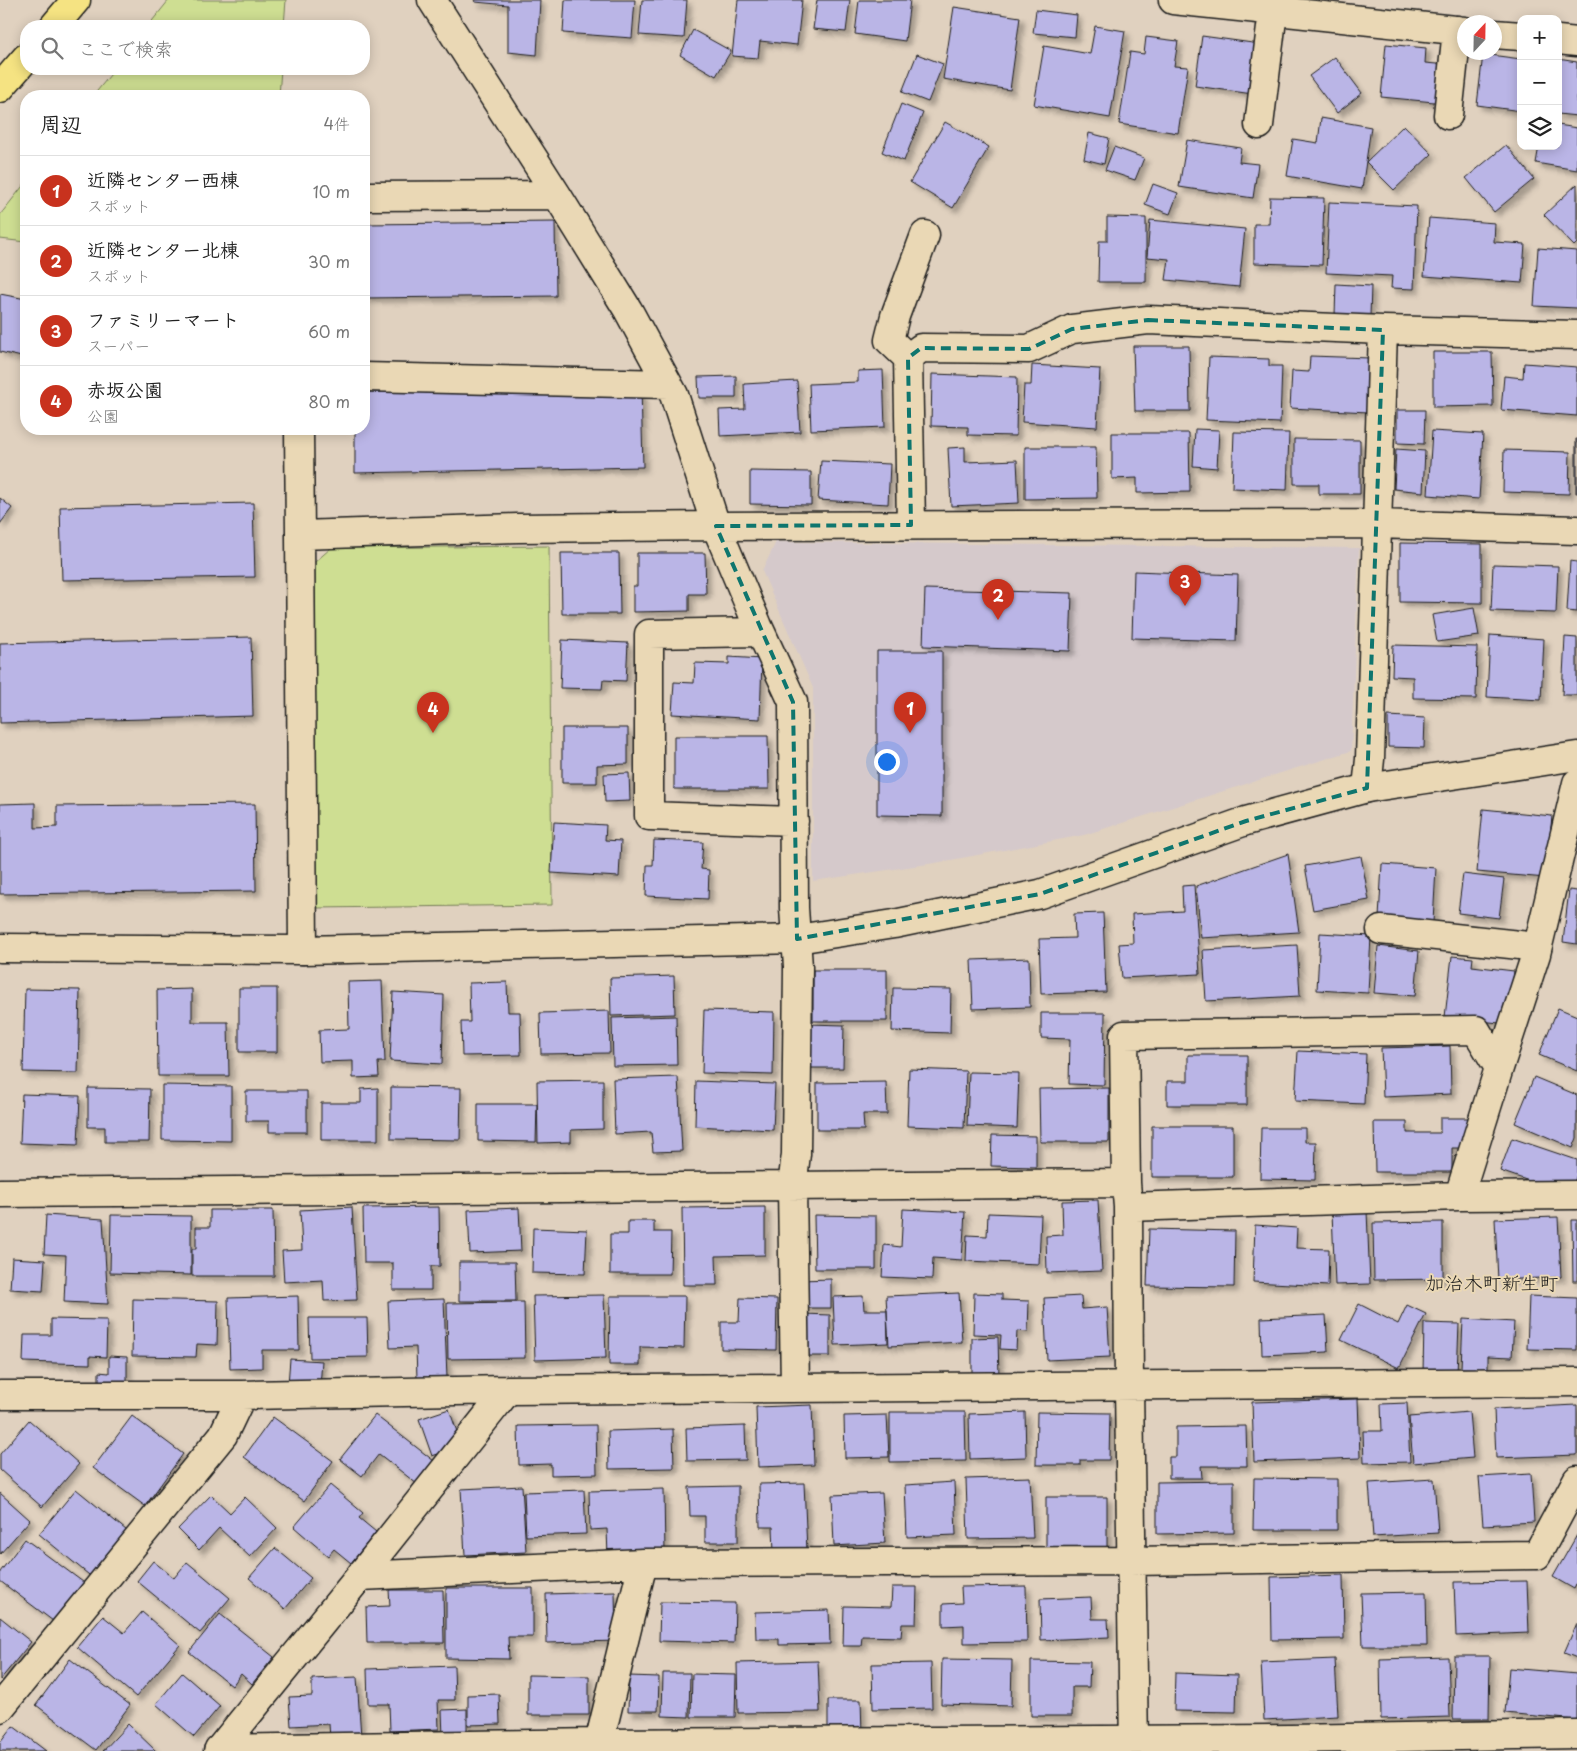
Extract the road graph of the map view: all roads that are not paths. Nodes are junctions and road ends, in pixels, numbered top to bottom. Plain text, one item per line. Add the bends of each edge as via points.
1 (76, 0) edge
2 (432, 0) edge
3 (1173, 0) edge
4 (1273, 11) junction
5 (59, 20) edge
6 (1457, 30) edge
7 (1502, 35) edge
8 (1517, 36) edge
9 (1562, 40) edge
10 (1577, 42) edge
11 (1457, 56) edge
12 (20, 65) edge
13 (0, 88) edge
14 (1448, 115) dead end
15 (1259, 125) dead end
16 (557, 195) junction
17 (370, 196) edge
18 (925, 235) dead end
19 (1383, 330) junction
20 (1577, 335) edge
21 (908, 358) junction
22 (370, 377) edge
23 (668, 384) junction
24 (299, 435) edge
25 (1376, 524) junction
26 (912, 525) junction
27 (716, 526) junction
28 (1577, 530) edge
29 (300, 535) junction
30 (760, 632) junction
31 (1577, 756) edge
32 (1577, 783) edge
33 (1367, 788) junction
34 (794, 821) junction
35 (1382, 930) dead end
36 (797, 939) junction
37 (1537, 947) junction
38 (0, 948) edge
39 (303, 950) junction
40 (1498, 1068) junction
41 (792, 1187) junction
42 (0, 1193) edge
43 (1127, 1195) junction
44 (1459, 1196) junction
45 (1577, 1196) edge
46 (1577, 1382) edge
47 (1129, 1386) junction
48 (795, 1388) junction
49 (508, 1390) junction
50 (242, 1395) junction
51 (0, 1396) edge
52 (1577, 1480) edge
53 (1131, 1561) junction
54 (643, 1563) junction
55 (360, 1576) junction
56 (0, 1708) edge
57 (1577, 1734) edge
58 (1134, 1746) edge
59 (598, 1747) edge
60 (219, 1750) edge

1 - 5 highway
2 - 16 street
3 - 4 street
4 - 6 street
4 - 15 street
7 - 8 street
9 - 10 street
11 - 14 street
12 - 13 highway
16 - 17 street
16 - 23 street via 628,310
18 - 21 street via 889,340
19 - 20 street
19 - 21 street via 1148,320 1072,329 1029,349 921,348
19 - 25 street
21 - 26 street
22 - 23 street
23 - 27 street
24 - 29 street
25 - 26 street
25 - 28 street
25 - 33 street
26 - 27 street
27 - 29 street
27 - 30 street
29 - 39 street
30 - 34 street via 793,702
30 - 34 street via 649,634 649,816
31 - 33 street
32 - 37 street
33 - 36 street via 1246,822 1040,894 894,924
34 - 36 street
35 - 37 street
36 - 39 street
36 - 41 street via 796,1154
37 - 40 street
38 - 39 street
40 - 43 street via 1476,1030 1124,1035
40 - 44 street
41 - 42 street
41 - 43 street
41 - 48 street
43 - 44 street
43 - 47 street
44 - 45 street
46 - 47 street
47 - 48 street
47 - 53 street
48 - 49 street
49 - 50 street
49 - 55 street
50 - 51 street
50 - 56 street via 223,1435
52 - 53 street via 1537,1555
53 - 54 street
53 - 58 street
54 - 55 street
54 - 59 street
55 - 60 street
57 - 58 street via 1300,1739
58 - 59 street
59 - 60 street

